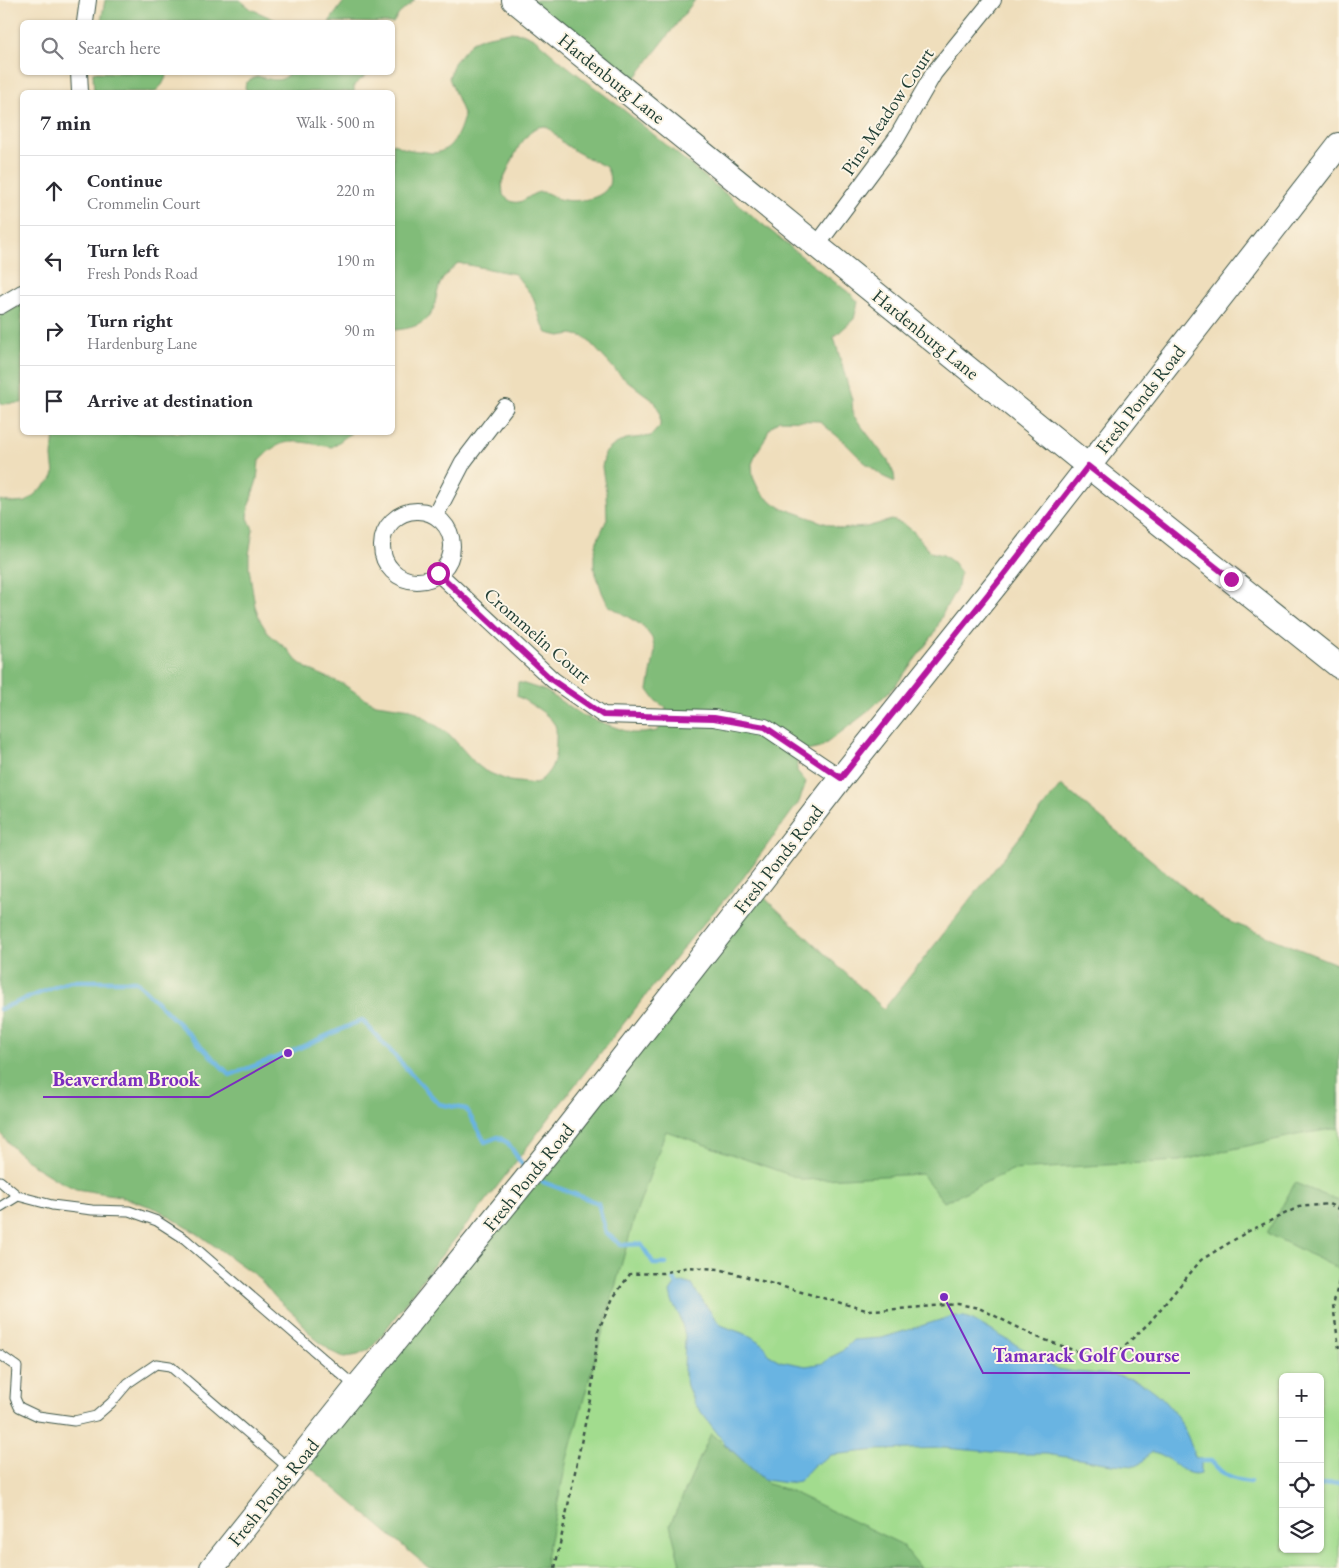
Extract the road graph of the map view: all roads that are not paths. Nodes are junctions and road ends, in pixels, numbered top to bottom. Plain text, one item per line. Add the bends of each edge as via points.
1 (88, 0) edge
2 (514, 0) edge
3 (993, 0) edge
4 (85, 20) edge
5 (79, 75) edge
6 (80, 90) edge
7 (1339, 145) edge
8 (817, 245) junction
9 (20, 294) edge
10 (0, 306) edge
11 (505, 407) dead end
12 (1088, 466) junction
13 (435, 516) junction
14 (438, 573) junction
15 (1339, 666) edge
16 (841, 778) junction
17 (0, 1181) edge
18 (18, 1196) junction
19 (0, 1207) edge
20 (0, 1355) edge
21 (356, 1388) junction
22 (291, 1470) junction
23 (212, 1568) edge

1 - 4 street
2 - 8 street, Hardenburg Lane
3 - 8 street, Pine Meadow Court via 934,73 896,139
5 - 6 street
7 - 12 street, Fresh Ponds Road
8 - 12 street, Hardenburg Lane
9 - 10 street
11 - 13 street via 463,462
12 - 15 street, Hardenburg Lane
12 - 16 street, Fresh Ponds Road
13 - 14 street via 445,525 452,546 449,560
13 - 14 street via 417,511 399,516 384,532 382,548 386,564 402,578 424,581
14 - 16 street, Crommelin Court via 552,680 603,715 714,718 765,727
16 - 21 street, Fresh Ponds Road via 562,1135
17 - 18 lane
18 - 19 lane
18 - 21 lane via 52,1205 129,1212 157,1221 185,1239
20 - 22 lane via 17,1367 15,1398 19,1407 38,1416 74,1421 96,1416 128,1383 156,1364 170,1366
21 - 22 street, Fresh Ponds Road
22 - 23 street, Fresh Ponds Road

